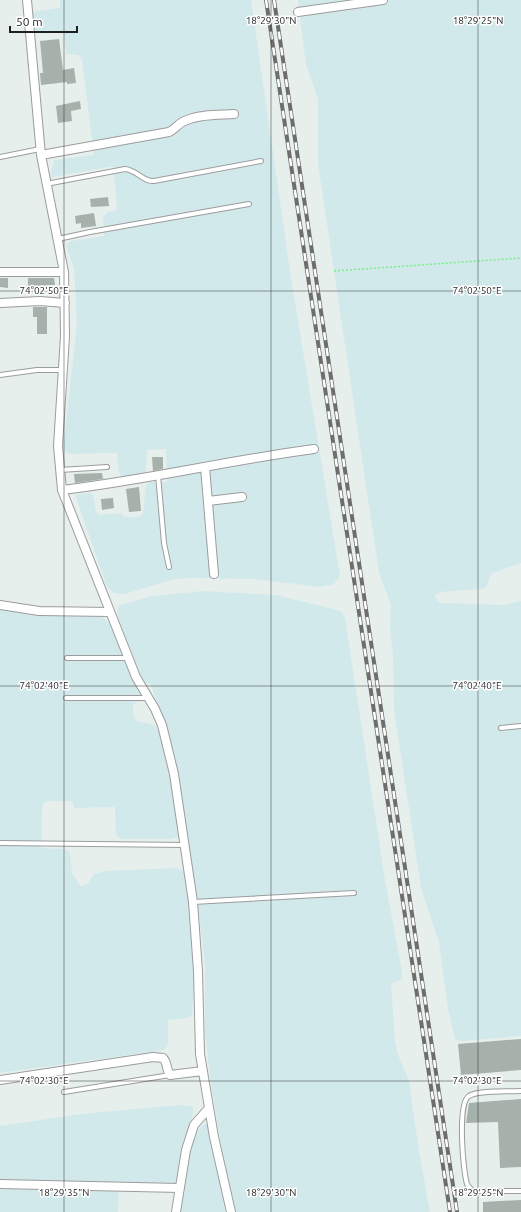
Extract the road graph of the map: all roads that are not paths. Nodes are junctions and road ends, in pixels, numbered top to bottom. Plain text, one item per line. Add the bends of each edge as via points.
1 (27, 0) edge
2 (383, 0) edge
3 (298, 12) dead end
4 (234, 114) dead end
5 (40, 152) junction
6 (0, 156) edge
7 (261, 161) dead end
8 (46, 184) junction
9 (248, 204) dead end
10 (58, 240) junction
11 (0, 272) edge
12 (64, 272) junction
13 (0, 303) edge
14 (65, 303) junction
15 (63, 370) junction
16 (0, 375) edge
17 (314, 449) dead end
18 (107, 466) dead end
19 (205, 466) junction
20 (59, 470) junction
21 (158, 475) junction
22 (62, 490) junction
23 (242, 497) dead end
24 (208, 501) junction
25 (169, 567) dead end
26 (214, 574) dead end
27 (0, 604) edge
28 (110, 612) junction
29 (67, 658) dead end
30 (129, 658) junction
31 (66, 698) dead end
32 (147, 698) junction
33 (521, 726) edge
34 (501, 728) dead end
35 (0, 844) edge
36 (186, 845) junction
37 (354, 893) dead end
38 (193, 902) junction
39 (203, 1071) junction
40 (170, 1075) junction
41 (0, 1080) edge
42 (64, 1092) dead end
43 (521, 1092) edge
44 (209, 1108) junction
45 (0, 1184) edge
46 (180, 1188) junction
47 (521, 1191) edge
48 (176, 1212) edge
49 (231, 1212) edge

1 - 5 street
2 - 3 street
4 - 5 street via 185,120 169,132
5 - 6 lane
5 - 8 street
7 - 8 lane via 154,181 146,180 136,172 125,169
8 - 10 street
9 - 10 lane
10 - 12 street
11 - 12 street
12 - 14 street
13 - 14 street
14 - 15 street
15 - 16 lane via 37,370
15 - 20 street
17 - 19 street
18 - 20 lane
19 - 21 street
19 - 24 street
20 - 22 street
21 - 22 street
21 - 25 lane via 164,543
22 - 28 street
23 - 24 street
24 - 26 street
27 - 28 street via 39,611
28 - 30 street
29 - 30 lane
30 - 32 street
31 - 32 lane
32 - 36 street via 162,725 174,774
33 - 34 lane
35 - 36 lane
36 - 38 street
37 - 38 lane
38 - 39 street
39 - 40 street
39 - 44 street
40 - 41 street via 163,1058 153,1057
40 - 42 lane
43 - 47 lane via 480,1093 468,1097 463,1103 462,1112 464,1168 468,1186 473,1191 484,1193
44 - 46 street via 194,1125 186,1150
44 - 49 street
45 - 46 street
46 - 48 street

